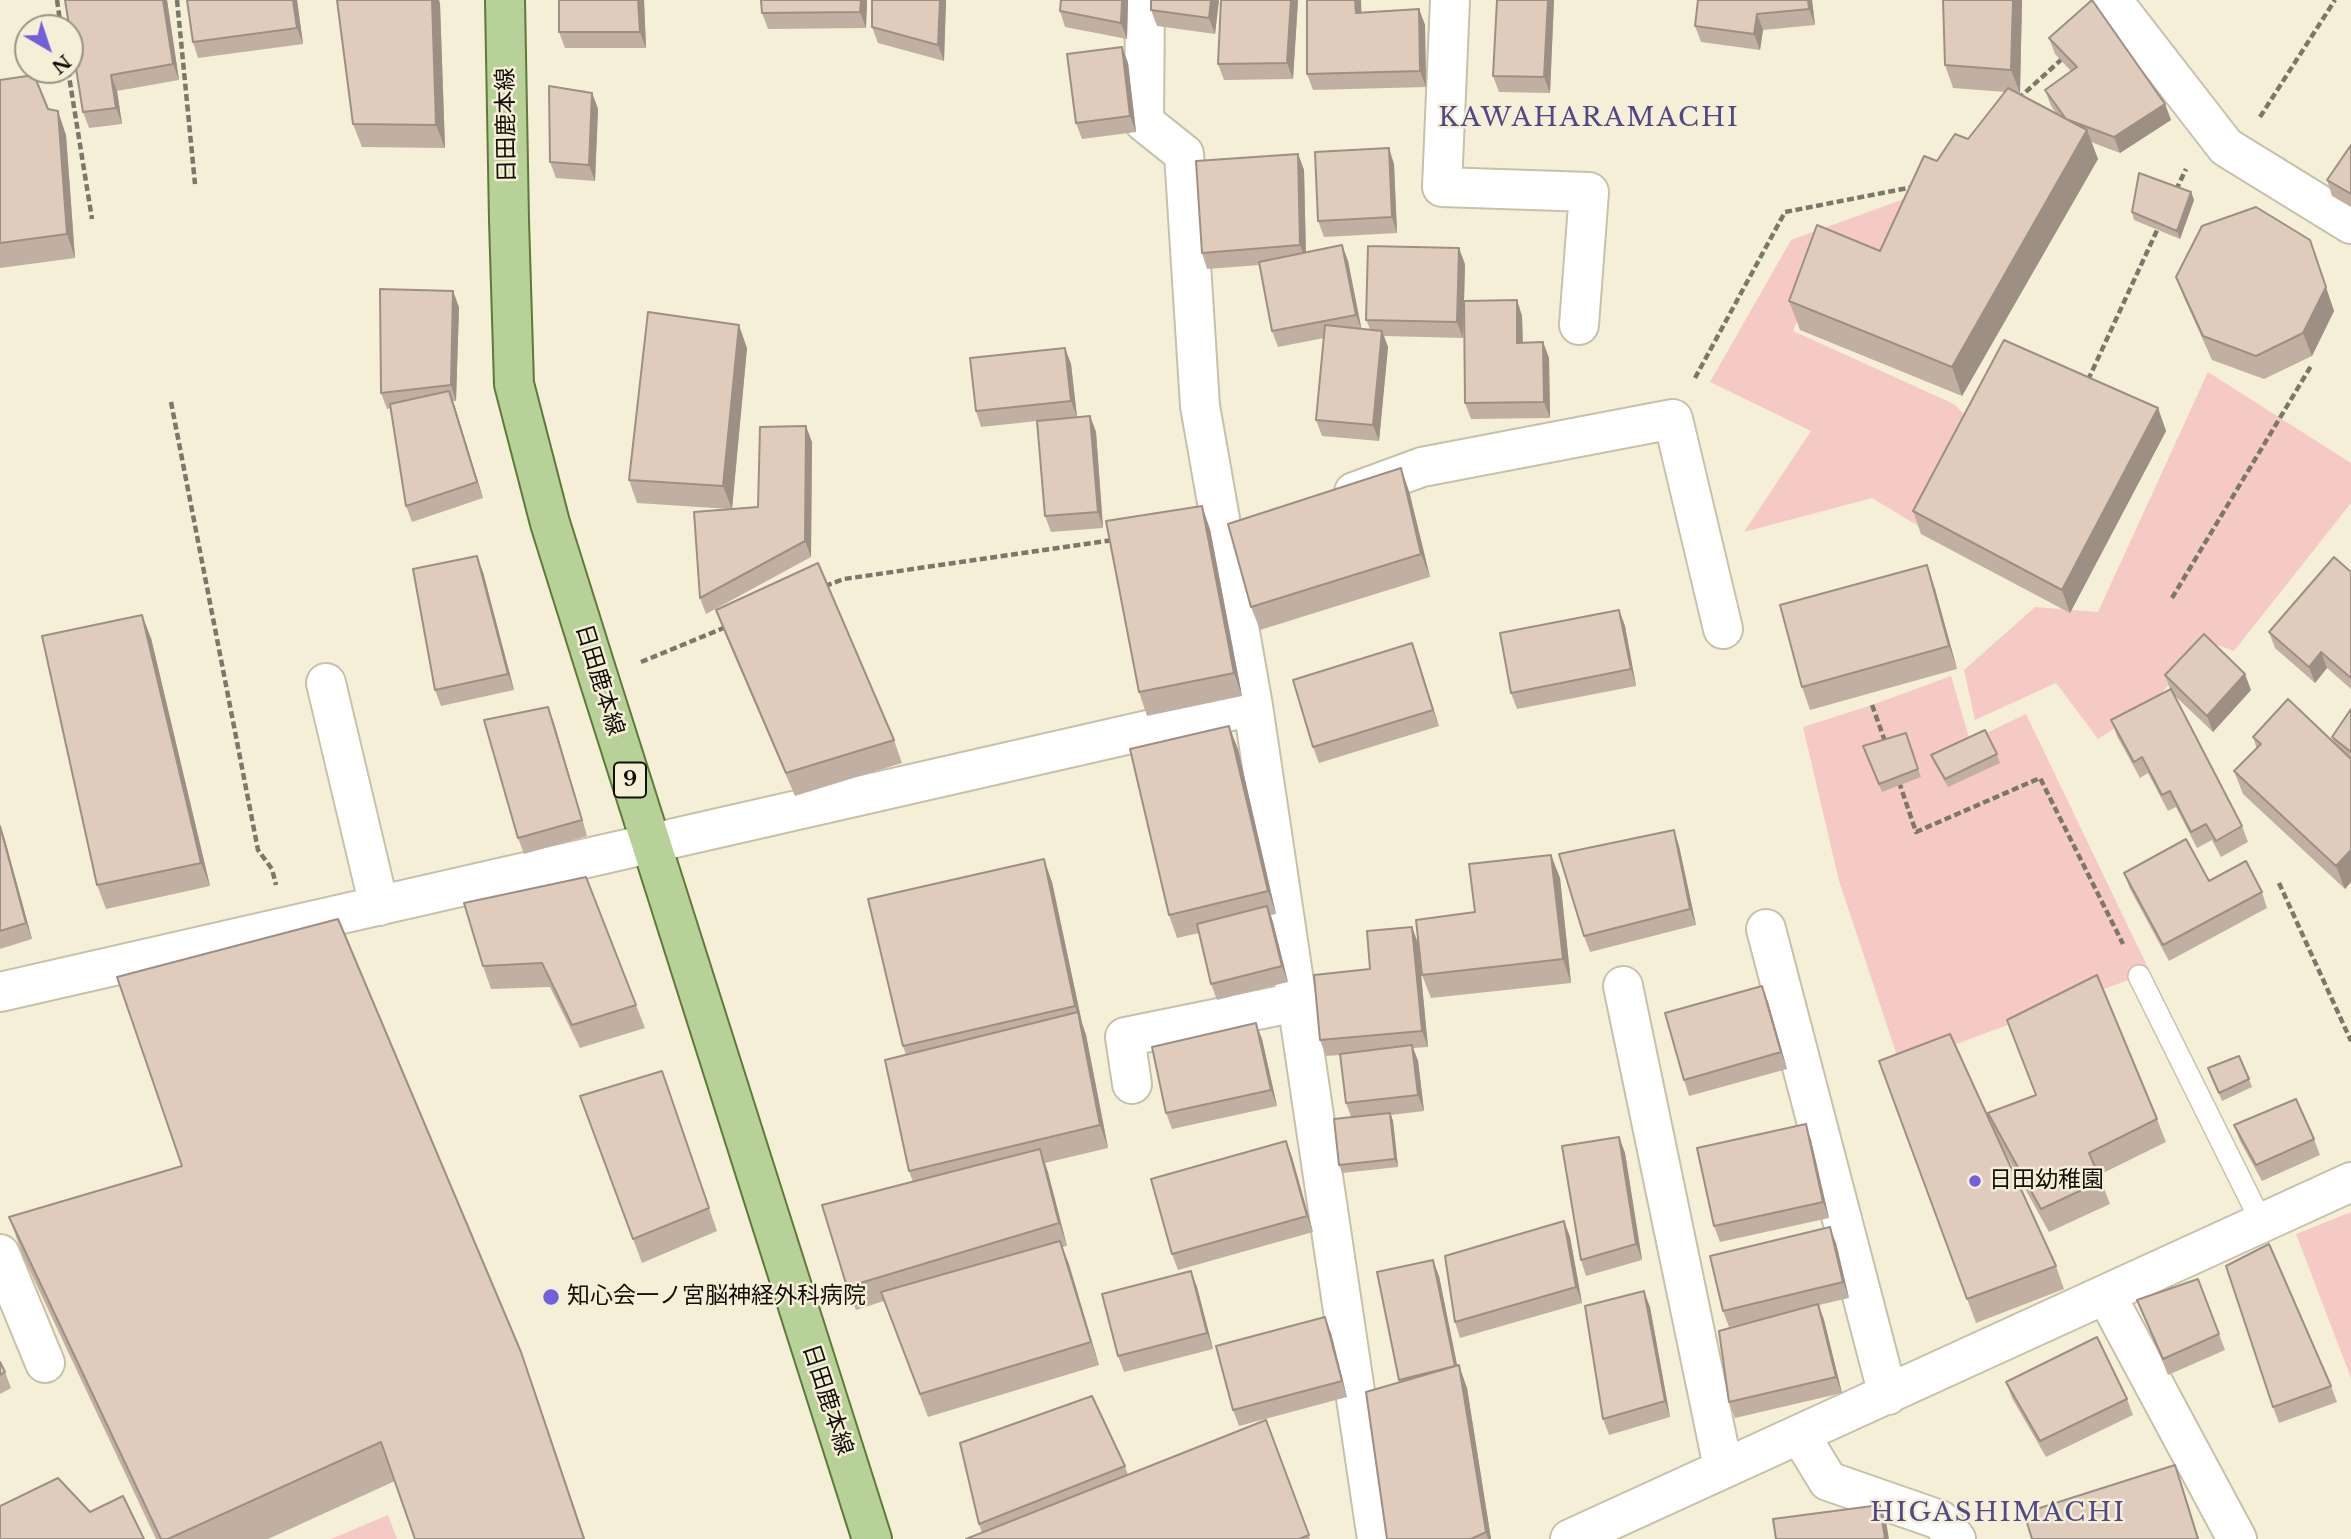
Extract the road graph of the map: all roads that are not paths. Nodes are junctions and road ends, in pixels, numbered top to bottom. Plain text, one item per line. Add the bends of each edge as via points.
1 (505, 0) edge
2 (1145, 0) edge
3 (1450, 0) edge
4 (2112, 0) edge
5 (2351, 224) edge
6 (1579, 326) dead end
7 (1323, 503) edge
8 (1261, 526) edge
9 (1224, 539) junction
10 (1723, 629) dead end
11 (327, 683) dead end
12 (1254, 706) junction
13 (650, 845) junction
14 (379, 906) junction
15 (1766, 929) dead end
16 (2139, 976) road end
17 (1623, 986) dead end
18 (0, 992) edge
19 (1297, 1002) junction
20 (1132, 1084) dead end
21 (2351, 1182) edge
22 (2262, 1223) junction
23 (0, 1254) edge
24 (2106, 1295) junction
25 (46, 1363) dead end
26 (1888, 1395) junction
27 (1800, 1435) junction
28 (1723, 1467) junction
29 (872, 1539) edge
30 (1377, 1539) edge
31 (1570, 1539) edge
32 (1956, 1539) edge
33 (2237, 1539) edge

1 - 13 main road, 日田鹿本線 / 9 via 514,384 550,523
2 - 9 street via 1144,122 1184,154 1200,406
3 - 6 street via 1443,187 1589,192
4 - 5 street via 2232,150
7 - 10 street via 1422,467 1673,419
8 - 9 street
9 - 12 street
11 - 14 street
12 - 13 street
12 - 19 street
13 - 14 street
13 - 29 main road, 日田鹿本線 / 9
14 - 18 street
15 - 26 street
16 - 22 lane
17 - 28 street
19 - 20 street via 1125,1037
19 - 30 street
21 - 22 street
22 - 24 street
23 - 25 street
24 - 26 street
24 - 33 street
26 - 27 street
27 - 28 street
27 - 32 street via 1828,1481 1940,1520
28 - 31 street

